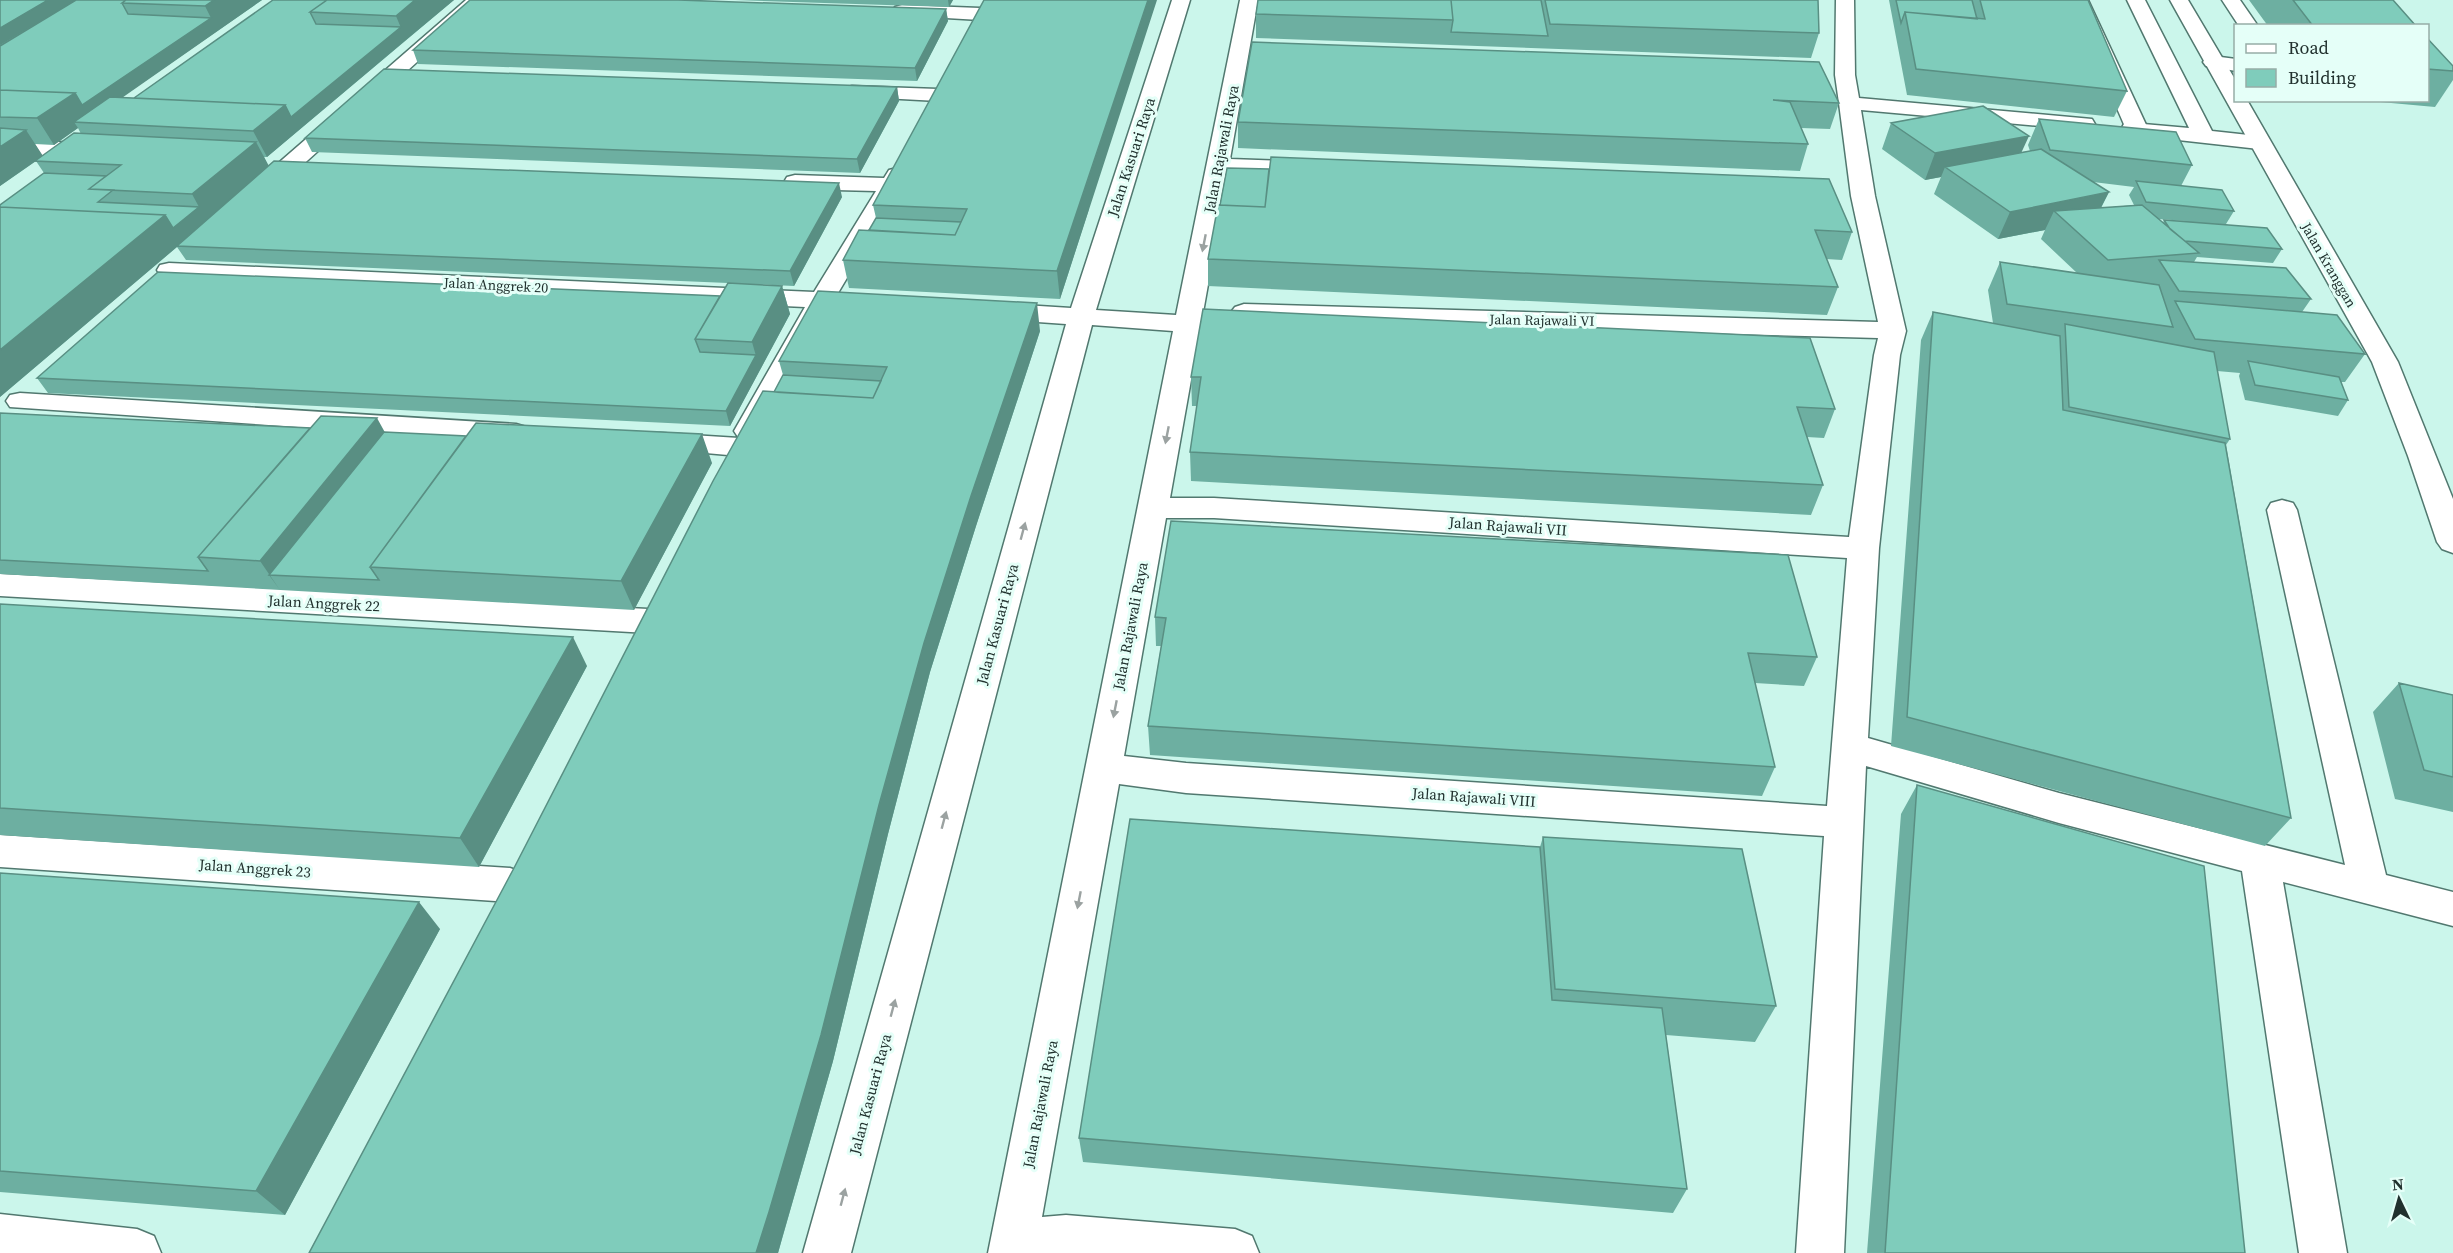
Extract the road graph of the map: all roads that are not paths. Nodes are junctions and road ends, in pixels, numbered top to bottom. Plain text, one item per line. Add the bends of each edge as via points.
1 (477, 0) edge
2 (1181, 0) edge
3 (1249, 0) edge
4 (1845, 0) edge
5 (2079, 0) edge
6 (2136, 0) edge
7 (2179, 0) edge
8 (2231, 0) edge
9 (983, 7) edge
10 (886, 11) edge
11 (2248, 24) edge
12 (2224, 63) edge
13 (392, 74) junction
14 (416, 75) edge
15 (1841, 84) junction
16 (2234, 86) edge
17 (831, 91) edge
18 (938, 95) junction
19 (2241, 102) edge
20 (2137, 129) junction
21 (105, 130) edge
22 (2202, 135) junction
23 (2259, 142) junction
24 (0, 146) edge
25 (76, 150) junction
26 (112, 152) edge
27 (268, 161) dead end
28 (292, 163) junction
29 (327, 164) edge
30 (1219, 165) junction
31 (1338, 170) edge
32 (48, 171) edge
33 (774, 181) edge
34 (892, 185) junction
35 (239, 209) edge
36 (195, 247) edge
37 (822, 299) junction
38 (869, 303) edge
39 (975, 309) edge
40 (1081, 316) junction
41 (1190, 317) junction
42 (1893, 331) junction
43 (47, 378) edge
44 (539, 434) edge
45 (633, 440) edge
46 (739, 447) junction
47 (723, 478) edge
48 (1152, 508) junction
49 (2282, 510) dead end
50 (2453, 542) edge
51 (1863, 548) junction
52 (0, 585) edge
53 (664, 590) edge
54 (648, 621) junction
55 (632, 653) edge
56 (1850, 747) junction
57 (1104, 768) junction
58 (1844, 822) junction
59 (0, 851) edge
60 (2260, 861) junction
61 (509, 888) edge
62 (2370, 888) junction
63 (2453, 909) edge
64 (0, 1238) edge
65 (1013, 1248) edge
66 (137, 1253) edge
67 (827, 1253) edge
68 (1235, 1253) edge
69 (1820, 1253) edge
70 (2323, 1253) edge

1 - 13 street
2 - 40 street, Jalan Kasuari Raya
3 - 30 street, Jalan Rajawali Raya via 1251,54
4 - 15 street
5 - 20 street
6 - 22 street
7 - 12 street, Jalan Kranggan
8 - 11 street
9 - 10 street
9 - 18 street
12 - 16 street, Jalan Kranggan
13 - 14 street
13 - 28 street
15 - 20 street
15 - 42 street via 1851,195
17 - 18 street
18 - 34 street
19 - 23 street, Jalan Kranggan
20 - 22 street
21 - 25 street
22 - 23 street
23 - 50 street, Jalan Kranggan via 2385,362
24 - 25 street
25 - 26 street
25 - 32 street
27 - 28 street
28 - 29 street
28 - 35 street
30 - 31 street
30 -> 41 street, Jalan Rajawali Raya
33 - 34 street
34 - 37 street
36 - 37 street, Jalan Anggrek 20 via 160,278
37 - 38 street, Jalan Anggrek 20
37 - 46 street
39 - 40 street, Jalan Rajawali VI
40 - 41 street, Jalan Rajawali VI
67 -> 40 street, Jalan Kasuari Raya
41 - 42 street, Jalan Rajawali VI via 1843,327
41 -> 48 street, Jalan Rajawali Raya
42 - 51 street
43 - 44 street via 14,407
45 - 46 street
46 - 47 street
48 - 51 street, Jalan Rajawali VII via 1214,508
48 -> 57 street, Jalan Rajawali Raya
49 - 62 street
51 - 56 street
52 - 54 street, Jalan Anggrek 22
53 - 54 street
54 - 55 street
56 - 58 street
56 - 60 street via 2058,808
57 - 58 street, Jalan Rajawali VIII via 1186,778
57 -> 65 street, Jalan Rajawali Raya
58 - 69 street
59 - 61 street, Jalan Anggrek 23
60 - 62 street
60 - 70 street
62 - 63 street
64 - 66 street
65 - 68 street via 1066,1239

